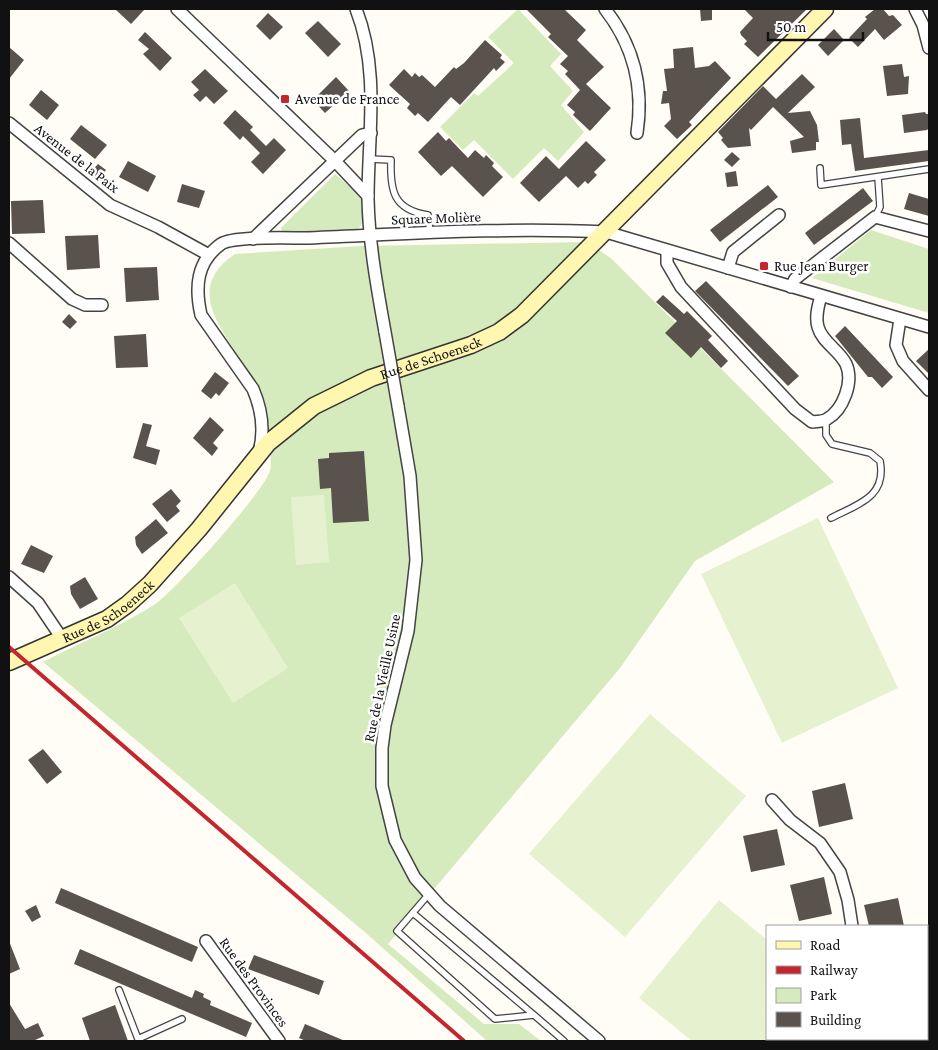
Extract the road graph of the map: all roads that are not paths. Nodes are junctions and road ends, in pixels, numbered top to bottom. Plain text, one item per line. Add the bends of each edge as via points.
1 (177, 9) edge
2 (356, 9) edge
3 (606, 9) edge
4 (825, 9) edge
5 (915, 9) edge
6 (929, 48) edge
7 (9, 123) edge
8 (371, 133) junction
9 (637, 133) dead end
10 (370, 159) junction
11 (335, 160) junction
12 (820, 168) dead end
13 (929, 169) edge
14 (878, 176) junction
15 (368, 196) junction
16 (779, 214) dead end
17 (875, 217) junction
18 (929, 230) edge
19 (606, 232) junction
20 (430, 233) junction
21 (369, 235) junction
22 (253, 239) junction
23 (9, 243) edge
24 (667, 251) junction
25 (209, 255) junction
26 (728, 268) junction
27 (791, 287) junction
28 (821, 296) junction
29 (102, 305) dead end
30 (900, 319) junction
31 (929, 328) edge
32 (929, 390) edge
33 (826, 420) junction
34 (258, 456) junction
35 (831, 518) dead end
36 (9, 577) edge
37 (63, 640) junction
38 (9, 662) edge
39 (772, 800) dead end
40 (429, 894) junction
41 (413, 913) junction
42 (852, 925) edge
43 (206, 941) dead end
44 (119, 990) dead end
45 (534, 1015) junction
46 (182, 1018) dead end
47 (279, 1041) edge
48 (564, 1041) edge
49 (599, 1041) edge

1 - 11 street
2 - 8 street, Square Molière via 372,89
3 - 9 street via 636,64 640,90
4 - 19 main road, Rue de Schoeneck
5 - 6 street via 924,25
7 - 25 street, Avenue de la Paix via 110,205
8 - 10 street, Square Molière
8 - 11 street via 362,135
10 - 15 street, Square Molière
10 - 20 lane via 390,160 390,186 395,197 414,213 428,215
11 - 15 street
11 - 22 street
12 - 14 lane via 821,185
13 - 14 lane
14 - 17 lane via 880,207
15 - 21 street, Square Molière
16 - 26 street via 733,252
17 - 18 street
17 - 27 street via 795,279
19 - 20 street, Square Molière
19 - 24 street
19 - 34 main road, Rue de Schoeneck via 522,315 499,332 335,394 291,424
20 - 21 street, Square Molière
21 - 22 street
21 - 40 street, Rue de la Vieille Usine, bridge via 416,528 415,578 408,631 385,725 382,786 386,811 404,860 414,878
22 - 25 street via 223,243
23 - 29 street via 72,299 85,305
24 - 26 street
24 - 33 street via 666,263 681,288 795,409 812,422
25 - 34 street via 197,280 201,315 259,402 263,431
26 - 27 street
27 - 28 street
28 - 30 street
28 - 33 street via 817,326 846,364 849,378 842,408
30 - 31 street
30 - 32 street via 896,345 904,361
33 - 35 lane via 826,436 832,444 870,454 880,460 883,475 877,490 867,499
34 - 37 main road, Rue de Schoeneck via 150,584 107,619
36 - 37 street via 38,603
37 - 38 main road, Rue de Schoeneck
39 - 42 street via 790,820 820,844 840,872
40 - 41 lane
40 - 49 street, Rue de la Vieille Usine
41 - 45 lane
41 - 45 lane via 397,931 495,1019
43 - 47 street, Rue des Provinces
44 - 46 lane via 138,1039
45 - 48 lane

